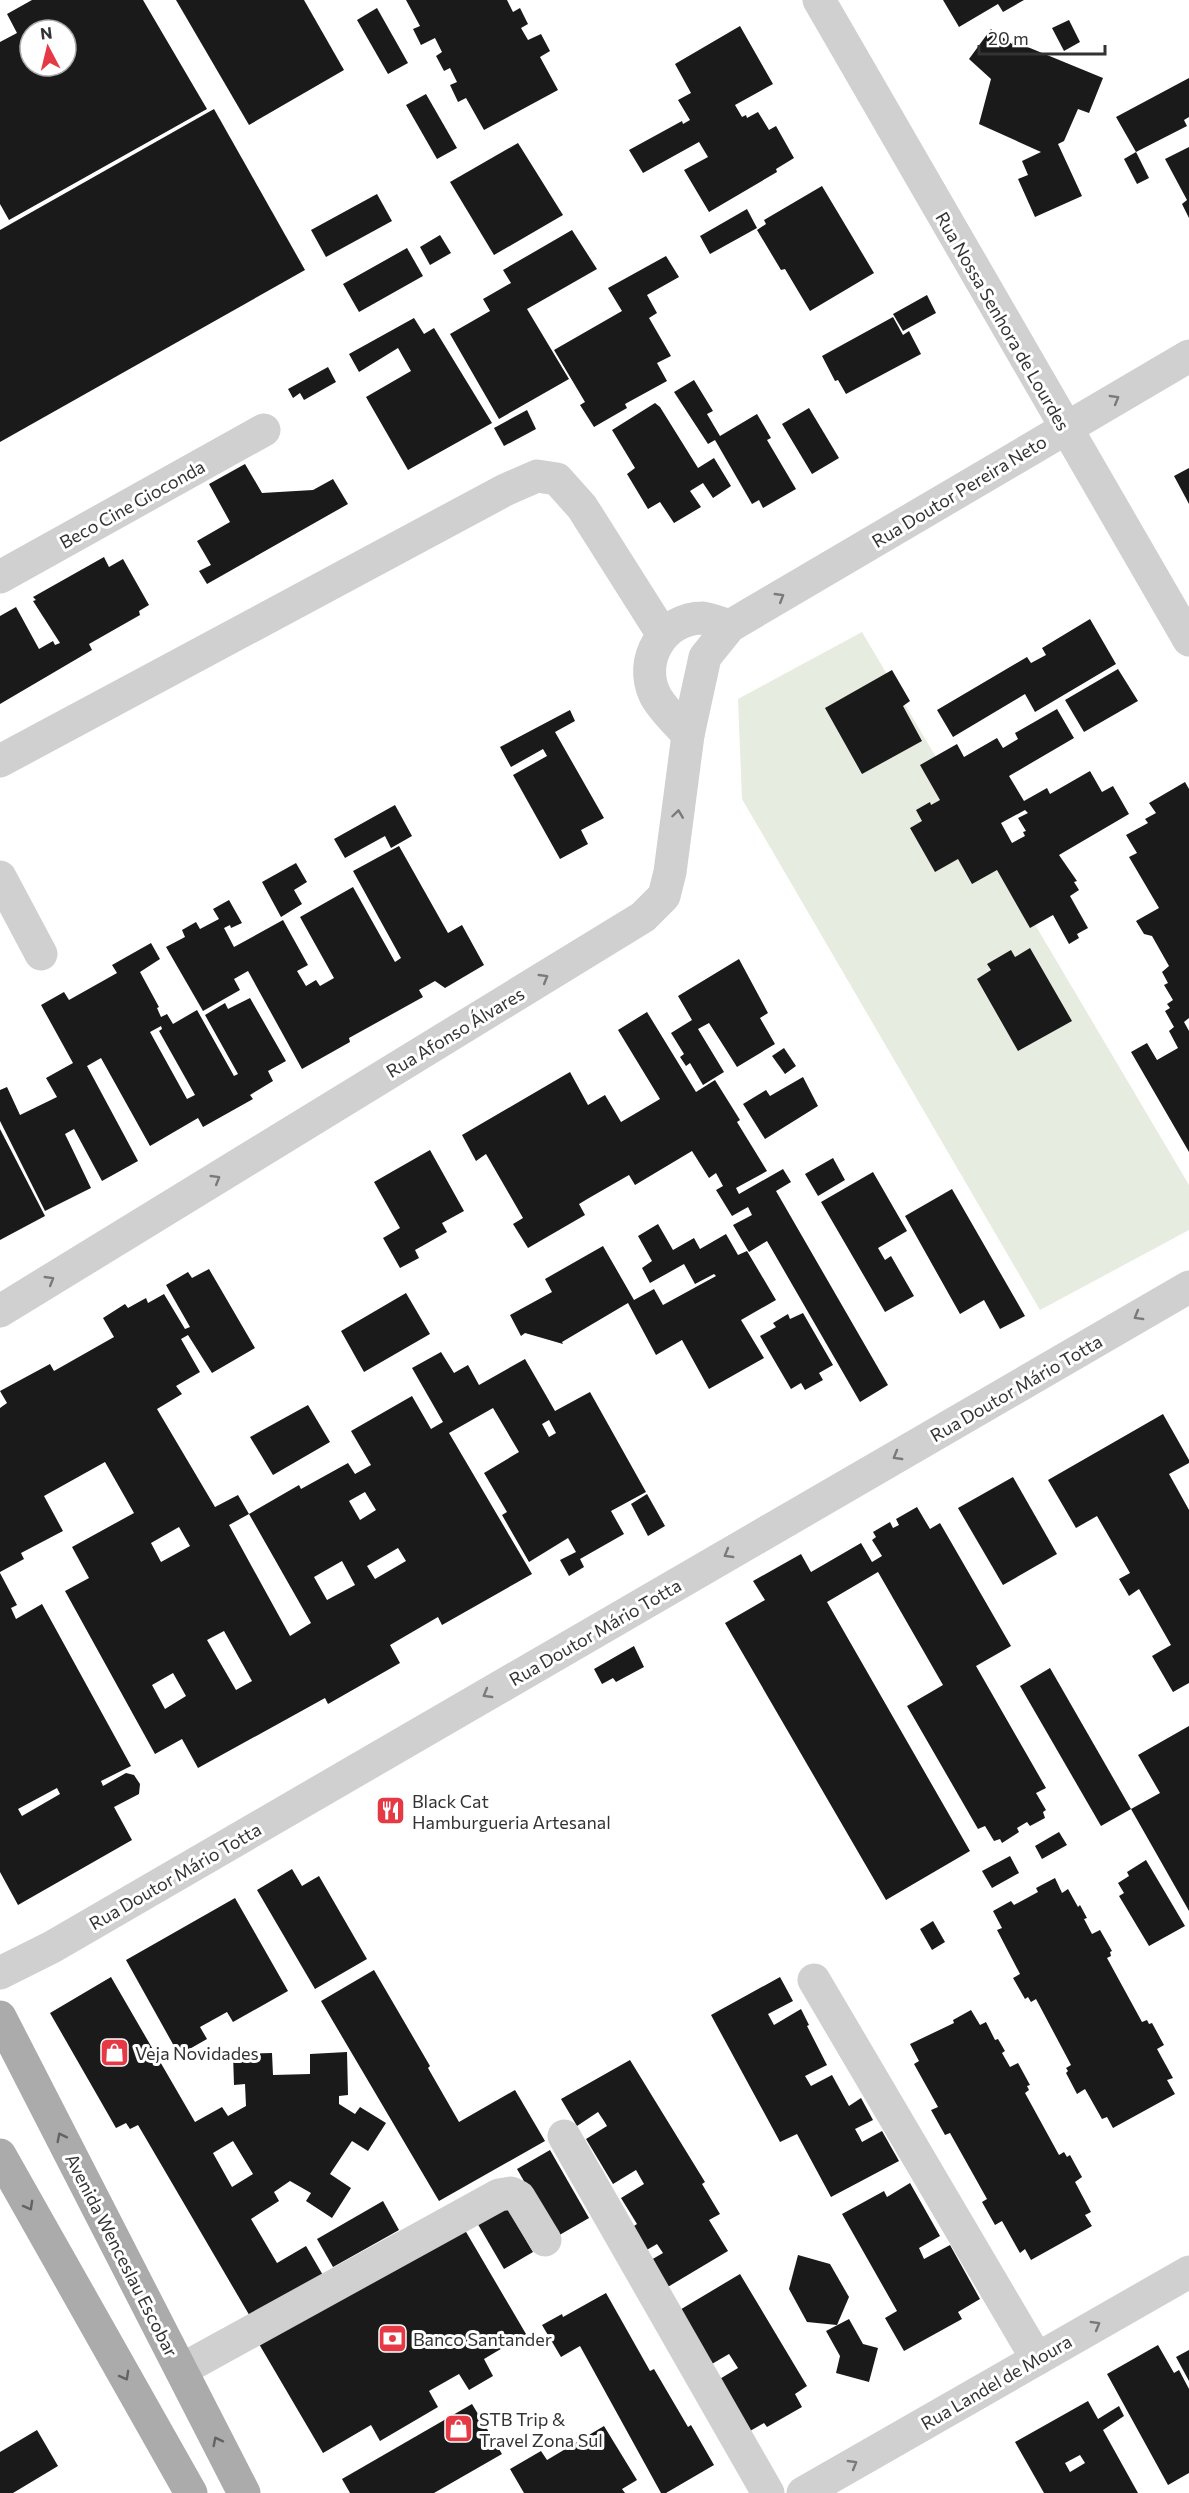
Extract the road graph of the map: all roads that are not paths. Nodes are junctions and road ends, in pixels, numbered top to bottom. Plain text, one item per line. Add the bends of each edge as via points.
1 (819, 0) edge
2 (1189, 356) edge
3 (1065, 428) junction
4 (264, 430) dead end
5 (0, 577) edge
6 (730, 626) junction
7 (663, 634) junction
8 (1189, 640) edge
9 (688, 735) junction
10 (0, 761) edge
11 (0, 877) edge
12 (41, 954) dead end
13 (1189, 1287) edge
14 (0, 1311) edge
15 (0, 1973) edge
16 (814, 1980) dead end
17 (0, 2017) edge
18 (564, 2136) dead end
19 (0, 2155) edge
20 (545, 2240) dead end
21 (1189, 2272) edge
22 (1037, 2359) junction
23 (181, 2370) junction
24 (191, 2493) edge
25 (244, 2493) edge
26 (768, 2493) edge
27 (803, 2493) edge

1 - 3 street, Rua Nossa Senhora de Lourdes
3 -> 2 street, Rua Doutor Pereira Neto
6 -> 3 street, Rua Doutor Pereira Neto
3 - 8 street, Rua Nossa Senhora de Lourdes
4 - 5 street, Beco Cine Gioconda
6 - 7 street via 704,618 678,624
6 - 9 street, Rua Afonso Álvares via 705,657
7 - 9 street via 649,661 655,695
7 - 10 street via 582,507 557,479 537,476
14 -> 9 street, Rua Afonso Álvares via 643,917 664,896 670,872
11 - 12 street
13 -> 15 street, Rua Doutor Mário Totta via 52,1947
16 - 22 street
23 -> 17 main road, Avenida Wenceslau Escobar
18 - 26 street
19 -> 24 main road
20 - 23 street via 519,2197 511,2193 499,2195
22 -> 21 street, Rua Landel de Moura
27 -> 22 street, Rua Landel de Moura
25 -> 23 main road, Avenida Wenceslau Escobar

